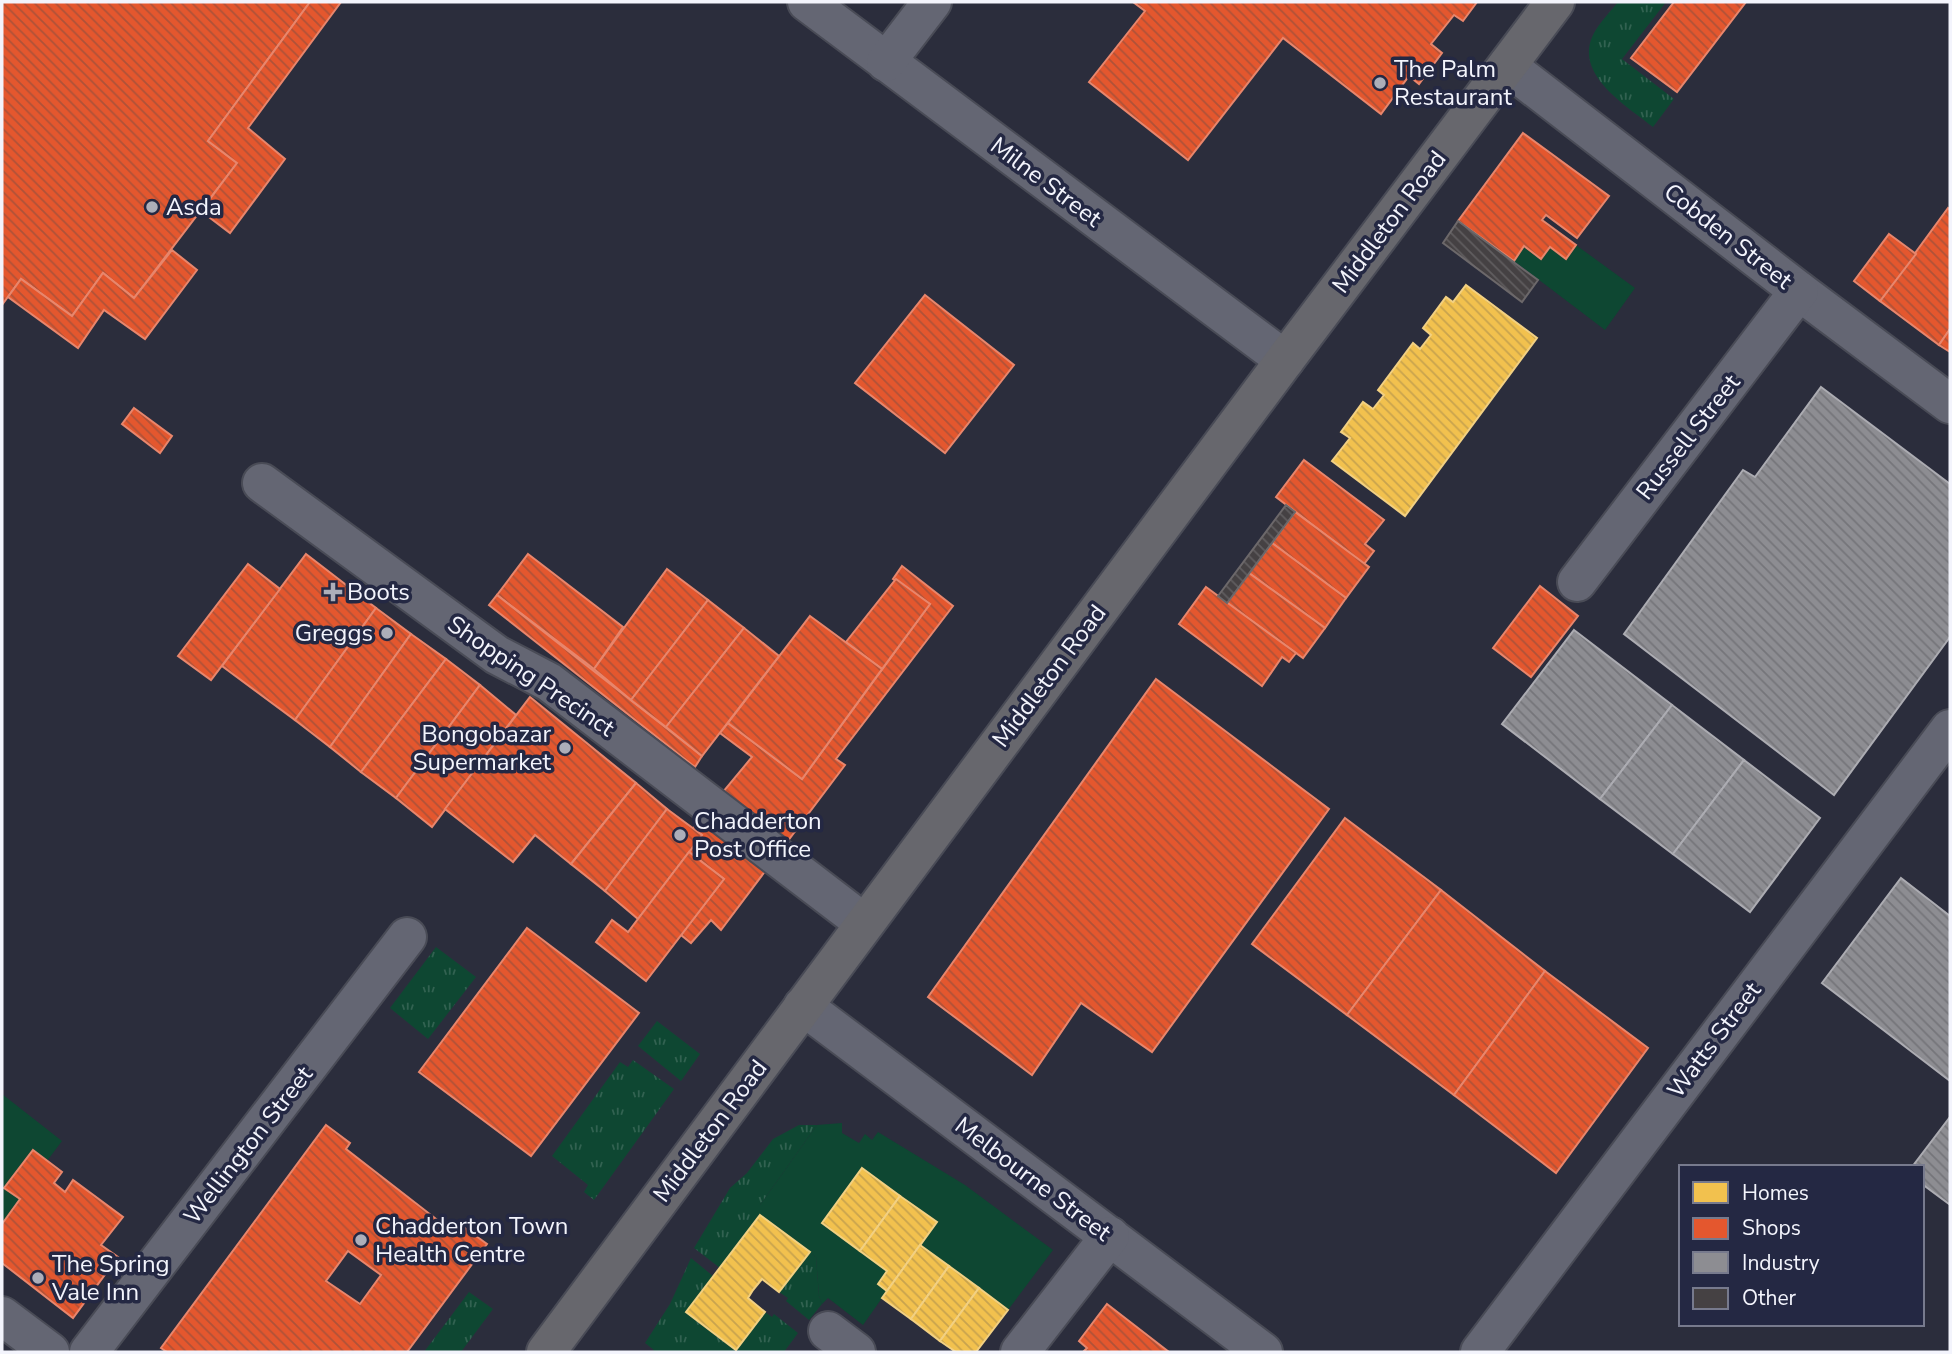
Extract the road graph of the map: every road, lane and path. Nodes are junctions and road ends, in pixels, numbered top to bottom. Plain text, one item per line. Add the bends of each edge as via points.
1 (807, 2) edge
2 (932, 2) edge
3 (1555, 2) edge
4 (886, 62) junction
5 (1507, 66) junction
6 (1799, 291) junction
7 (1285, 360) junction
8 (1950, 404) edge
9 (262, 483) dead end
10 (1577, 582) dead end
11 (1950, 729) edge
12 (864, 923) junction
13 (407, 937) dead end
14 (803, 1006) junction
15 (1110, 1236) junction
16 (2, 1316) edge
17 (50, 1352) edge
18 (89, 1352) edge
19 (545, 1352) edge
20 (1020, 1352) edge
21 (1263, 1352) edge
22 (1480, 1352) edge

1 - 4 street, Milne Street
2 - 4 street
3 - 5 main road, Middleton Road
4 - 7 street, Milne Street
5 - 6 street, Cobden Street
5 - 7 main road, Middleton Road
6 - 8 street, Cobden Street
6 - 10 street, Russell Street
7 - 12 main road, Middleton Road
9 - 12 street, Shopping Precinct via 497,655 549,682
11 - 22 street, Watts Street
12 - 14 main road, Middleton Road
13 - 18 street, Wellington Street
14 - 15 street, Melbourne Street
14 - 19 main road, Middleton Road
15 - 20 street
15 - 21 street, Melbourne Street
16 - 17 street

